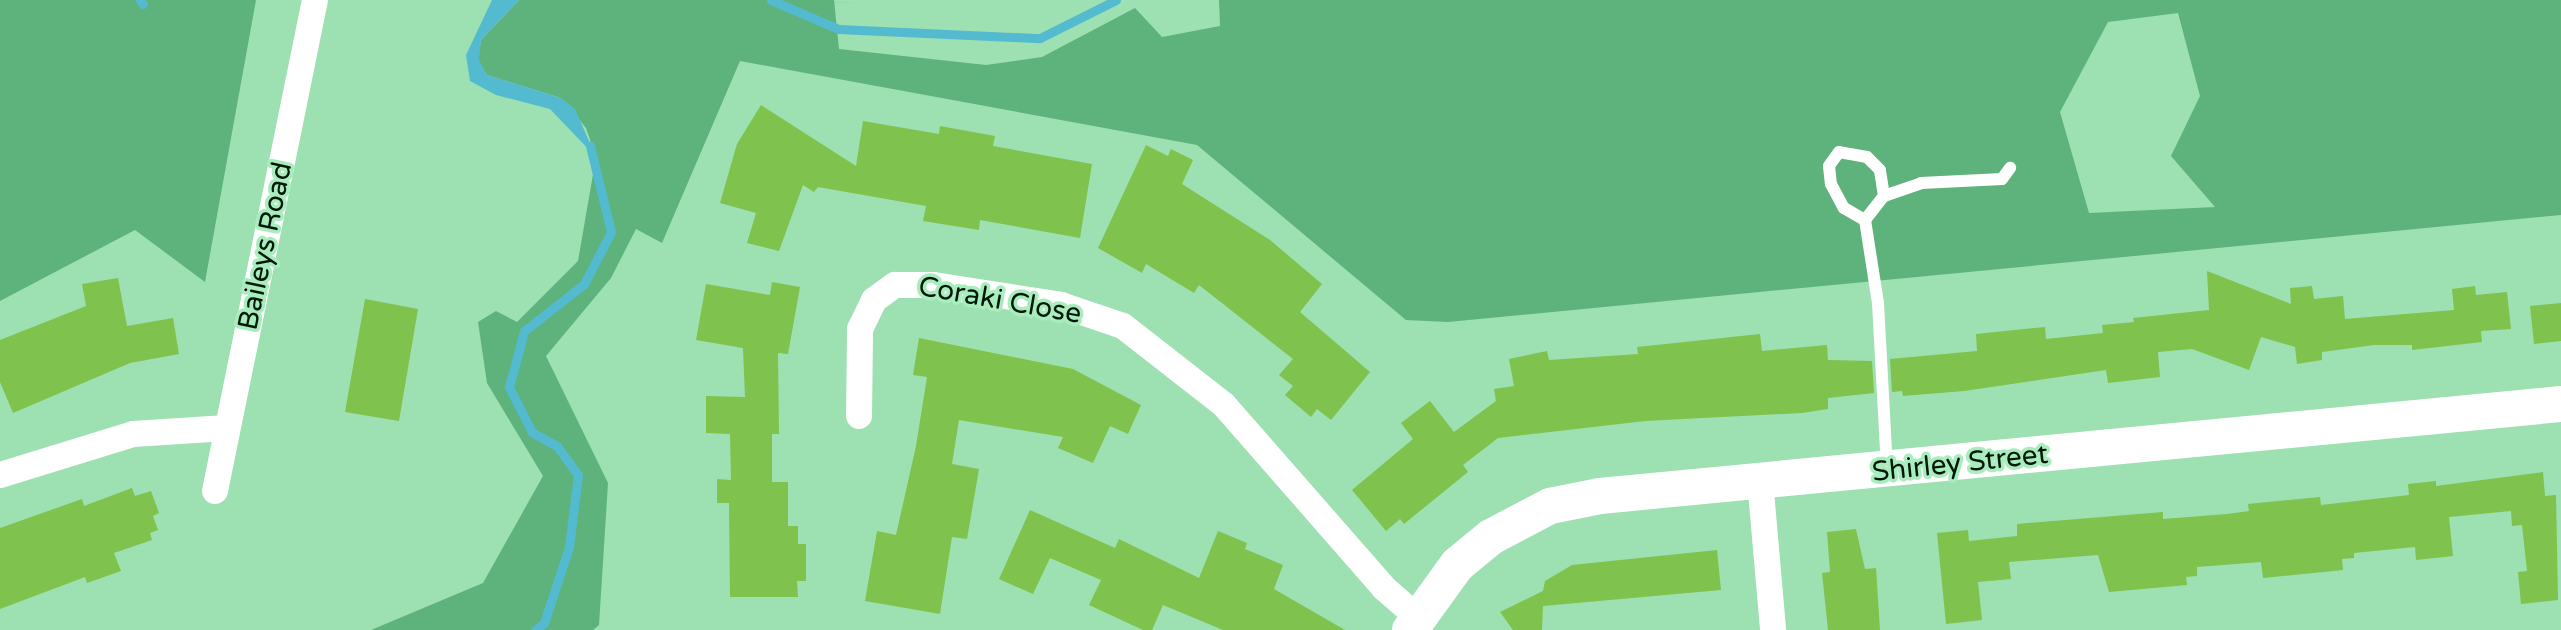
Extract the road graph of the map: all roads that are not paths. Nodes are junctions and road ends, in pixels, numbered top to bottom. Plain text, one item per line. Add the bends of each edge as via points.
1 (315, 0) edge
2 (2010, 168) dead end
3 (1884, 196) junction
4 (1865, 220) junction
5 (2561, 404) edge
6 (859, 416) dead end
7 (227, 428) junction
8 (1887, 470) junction
9 (0, 475) edge
10 (1760, 480) junction
11 (215, 491) dead end
12 (1413, 623) edge
13 (1773, 630) edge

1 - 7 street, Baileys Road
2 - 3 lane via 2002,179 1921,183
3 - 4 lane
3 - 4 lane via 1880,170 1867,157 1839,152 1829,166 1831,184 1844,208
4 - 8 lane via 1878,303
5 - 8 street, Shirley Street
6 - 12 street, Coraki Close via 860,329 874,300 895,285 934,285 1061,305 1123,326 1224,405
7 - 9 street via 133,434
7 - 11 street, Baileys Road
8 - 10 street, Shirley Street
10 - 12 street, Shirley Street via 1550,506 1491,537 1457,565
10 - 13 street

